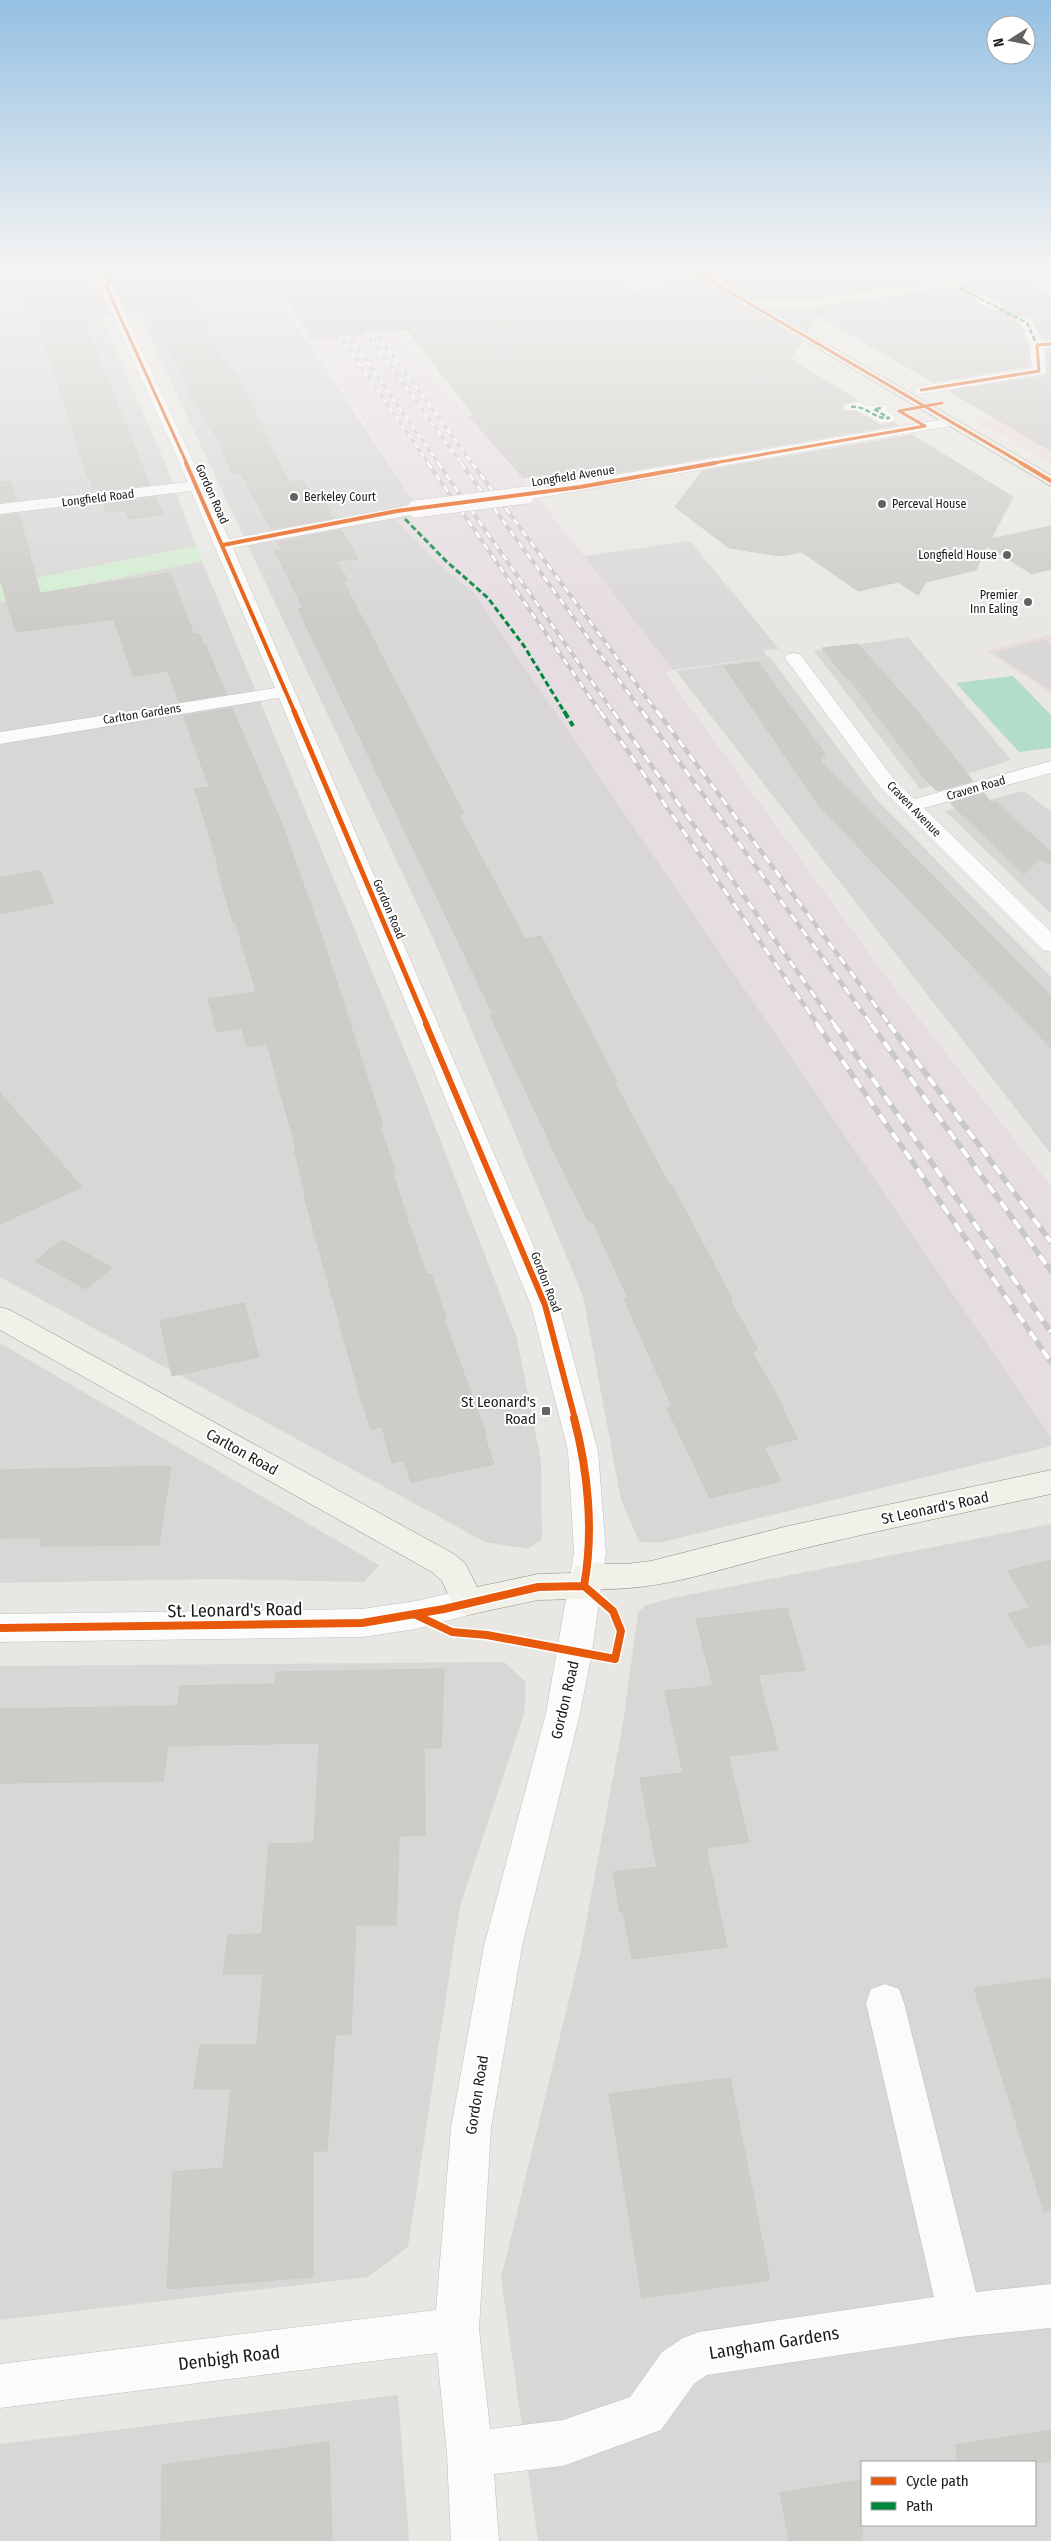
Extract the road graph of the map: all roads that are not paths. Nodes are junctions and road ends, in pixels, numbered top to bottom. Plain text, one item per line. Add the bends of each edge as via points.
1 (151, 386) edge
2 (889, 386) edge
3 (948, 386) edge
4 (921, 390) dead end
5 (851, 407) dead end
6 (881, 408) dead end
7 (951, 422) junction
8 (1051, 481) edge
9 (196, 486) junction
10 (0, 509) edge
11 (223, 545) junction
12 (794, 658) dead end
13 (285, 692) junction
14 (0, 738) edge
15 (1048, 771) edge
16 (910, 806) junction
17 (1051, 945) edge
18 (0, 1317) edge
19 (1050, 1483) edge
20 (585, 1581) junction
21 (468, 1602) junction
22 (0, 1628) edge
23 (885, 2003) dead end
24 (1051, 2306) edge
25 (960, 2315) junction
26 (458, 2329) junction
27 (0, 2386) edge
28 (470, 2454) junction
29 (475, 2541) edge

1 - 9 street, Gordon Road
2 - 7 main road
3 - 4 street
5 - 6 street via 859,406 882,419 889,418 874,409
7 - 8 main road
7 - 11 street, Longfield Avenue, bridge via 526,495 416,509
9 - 10 street, Longfield Road
9 - 11 street, Gordon Road
11 - 13 street, Gordon Road
12 - 16 street, Craven Avenue via 887,782
13 - 14 street, Carlton Gardens
13 - 20 street, Gordon Road via 545,1305 583,1451 590,1553
15 - 16 street, Craven Road
16 - 17 street, Craven Avenue
18 - 21 street, Carlton Road via 443,1562 454,1572
19 - 20 street, St Leonard's Road via 788,1540 651,1574
20 - 21 street, St Leonard's Road
20 - 26 street, Gordon Road via 572,1672 503,1946 470,2128
21 - 22 street, St. Leonard's Road via 416,1615 362,1623
23 - 25 street
24 - 25 street, Langham Gardens
25 - 28 street, Langham Gardens via 699,2354 678,2368 645,2414 563,2443
26 - 27 street, Denbigh Road
26 - 28 street, Gordon Road
28 - 29 street, Gordon Road

